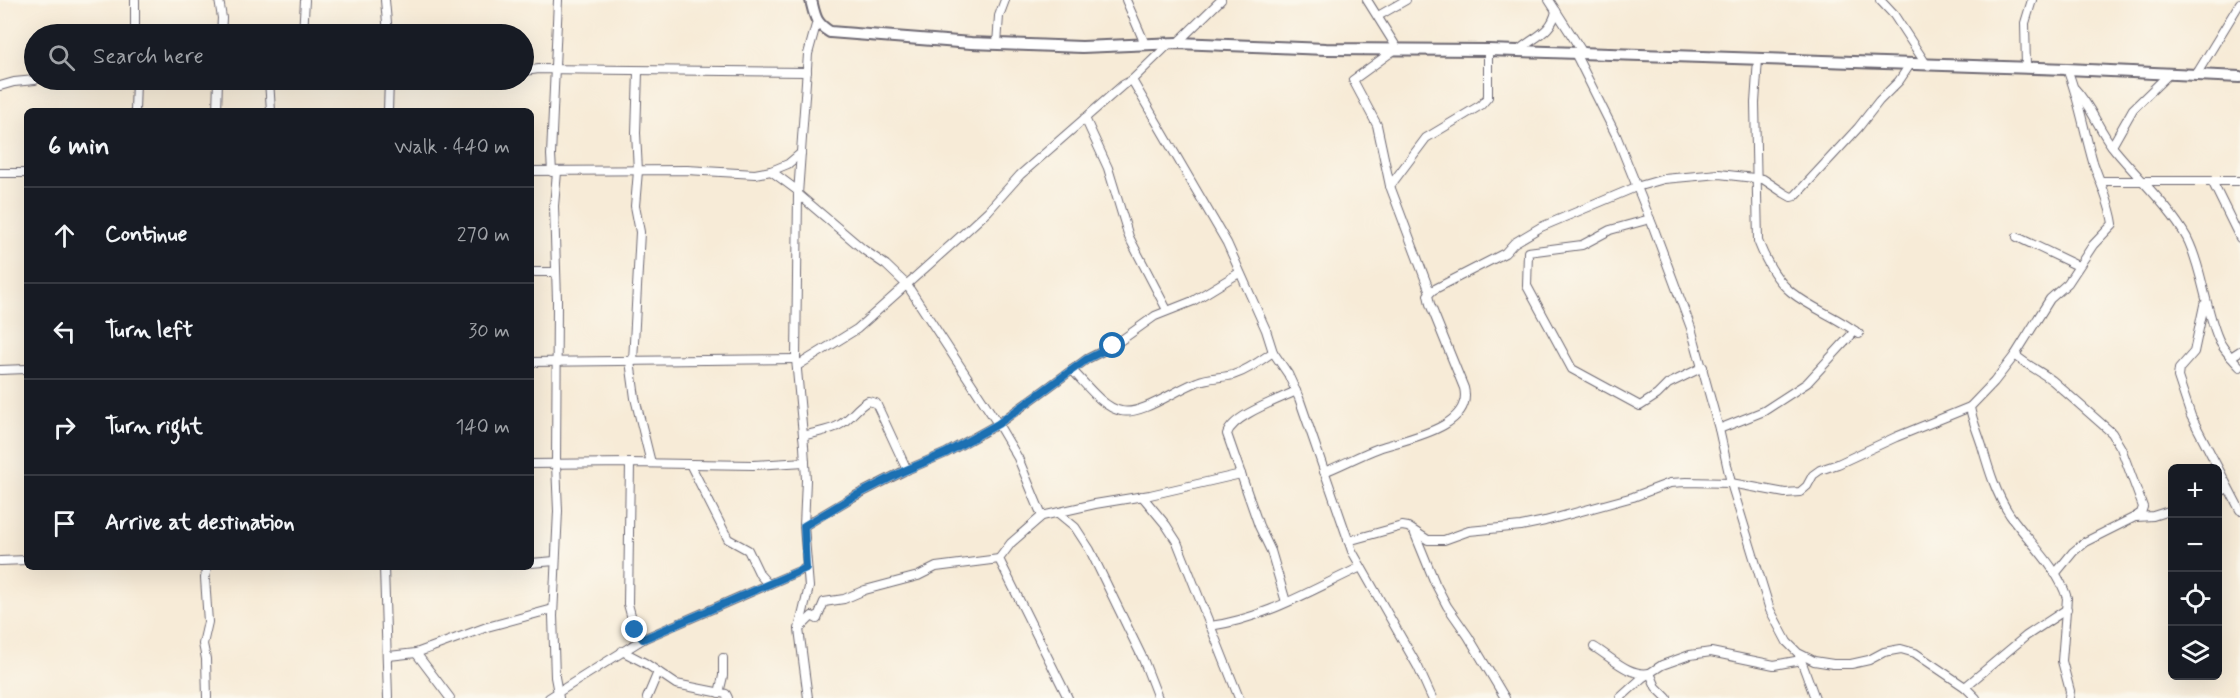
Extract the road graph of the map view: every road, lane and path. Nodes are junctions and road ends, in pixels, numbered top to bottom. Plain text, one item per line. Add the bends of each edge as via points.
1 (135, 0) edge
2 (219, 0) edge
3 (305, 0) edge
4 (385, 0) edge
5 (558, 0) edge
6 (811, 0) edge
7 (1005, 0) edge
8 (1126, 0) edge
9 (1221, 0) edge
10 (1367, 0) edge
11 (1406, 0) edge
12 (1880, 0) edge
13 (2032, 0) edge
14 (1552, 1) edge
15 (2240, 3) edge
16 (1556, 11) junction
17 (1378, 16) junction
18 (817, 21) junction
19 (135, 24) edge
20 (222, 24) edge
21 (304, 24) edge
22 (387, 24) edge
23 (1173, 43) junction
24 (998, 44) junction
25 (1145, 44) junction
26 (1397, 48) junction
27 (1488, 50) junction
28 (1518, 51) junction
29 (1579, 53) junction
30 (1758, 59) junction
31 (1911, 63) junction
32 (1926, 64) junction
33 (2026, 67) junction
34 (2067, 69) junction
35 (556, 70) junction
36 (534, 71) edge
37 (638, 72) junction
38 (807, 72) junction
39 (2169, 74) junction
40 (2196, 75) junction
41 (2240, 77) edge
42 (1132, 80) junction
43 (24, 81) edge
44 (0, 86) edge
45 (2075, 89) junction
46 (136, 90) edge
47 (218, 90) edge
48 (270, 90) edge
49 (389, 90) edge
50 (135, 108) edge
51 (217, 108) edge
52 (271, 108) edge
53 (388, 108) edge
54 (1085, 118) junction
55 (2112, 146) junction
56 (801, 153) junction
57 (534, 171) edge
58 (638, 171) junction
59 (771, 171) junction
60 (554, 172) junction
61 (0, 173) edge
62 (24, 173) edge
63 (1756, 178) junction
64 (2140, 180) junction
65 (2102, 181) junction
66 (2212, 181) junction
67 (2240, 181) edge
68 (1390, 186) junction
69 (1636, 187) junction
70 (798, 193) junction
71 (1650, 219) junction
72 (2017, 237) dead end
73 (2240, 238) edge
74 (2078, 266) junction
75 (534, 272) edge
76 (556, 272) junction
77 (1239, 273) junction
78 (907, 285) junction
79 (1430, 292) junction
80 (2205, 300) junction
81 (1167, 310) junction
82 (2240, 351) edge
83 (1273, 352) junction
84 (2015, 355) junction
85 (2231, 357) junction
86 (632, 361) junction
87 (534, 362) edge
88 (555, 362) junction
89 (796, 362) junction
90 (1703, 367) junction
91 (2240, 367) edge
92 (24, 369) edge
93 (0, 370) edge
94 (1072, 370) junction
95 (1296, 391) junction
96 (1970, 406) junction
97 (998, 424) junction
98 (1719, 429) junction
99 (803, 435) junction
100 (805, 462) junction
101 (630, 463) junction
102 (651, 463) junction
103 (534, 464) edge
104 (556, 464) junction
105 (690, 464) junction
106 (907, 470) junction
107 (1324, 472) junction
108 (1241, 474) junction
109 (1731, 483) junction
110 (2228, 488) junction
111 (2222, 491) edge
112 (1142, 496) junction
113 (2240, 510) edge
114 (2168, 511) edge
115 (1058, 513) junction
116 (1041, 516) junction
117 (2136, 517) junction
118 (804, 526) junction
119 (1414, 531) junction
120 (1348, 541) junction
121 (999, 559) junction
122 (24, 560) edge
123 (0, 561) edge
124 (555, 561) junction
125 (534, 563) edge
126 (1361, 567) junction
127 (806, 568) junction
128 (206, 570) edge
129 (384, 570) edge
130 (2055, 574) junction
131 (768, 585) junction
132 (1286, 602) junction
133 (553, 609) junction
134 (2067, 609) junction
135 (1210, 626) junction
136 (800, 629) junction
137 (643, 639) junction
138 (1594, 647) dead end
139 (622, 651) junction
140 (416, 653) junction
141 (389, 656) junction
142 (1799, 656) junction
143 (723, 658) dead end
144 (658, 672) junction
145 (1650, 673) junction
146 (1965, 687) junction
147 (720, 693) junction
148 (558, 695) edge
149 (207, 698) edge
150 (388, 698) edge
151 (450, 698) edge
152 (549, 698) edge
153 (647, 698) edge
154 (728, 698) edge
155 (808, 698) edge
156 (1068, 698) edge
157 (1158, 698) edge
158 (1238, 698) edge
159 (1432, 698) edge
160 (1504, 698) edge
161 (1620, 698) edge
162 (1667, 698) edge
163 (1815, 698) edge
164 (1976, 698) edge
165 (2069, 698) edge

1 - 19 street
2 - 20 street
3 - 21 street
4 - 22 street
5 - 35 street
6 - 18 street
7 - 24 street via 999,16
8 - 25 street
9 - 23 street
10 - 17 street
11 - 17 street
12 - 32 street
13 - 33 street via 2025,23
14 - 16 street
15 - 40 street
16 - 28 street via 1548,29
16 - 29 street
17 - 26 street
18 - 24 street via 830,32
18 - 38 street
23 - 25 street
23 - 26 street
23 - 42 street
24 - 25 street
26 - 27 street
26 - 68 street via 1353,80 1377,125
27 - 28 street
27 - 68 street via 1488,97 1426,138
28 - 29 street
29 - 30 street
29 - 69 street
30 - 31 street
30 - 63 street
31 - 32 street
31 - 63 street via 1795,196
32 - 33 street
33 - 34 street
34 - 39 street
34 - 45 street
35 - 36 street
35 - 37 street
35 - 60 street via 550,155
37 - 38 street
37 - 58 street
38 - 56 street
39 - 40 street
39 - 55 street via 2133,109
40 - 41 street
42 - 54 street
42 - 77 street via 1227,243
43 - 44 street
45 - 55 street
45 - 65 street via 2094,165
46 - 50 street
47 - 51 street
48 - 52 street
49 - 53 street
54 - 78 street
54 - 81 street via 1108,168 1129,237
55 - 64 street
56 - 59 street via 794,161
56 - 70 street
57 - 60 street
58 - 59 street
58 - 60 street
58 - 86 street via 635,206 640,232
59 - 70 street
60 - 76 street
61 - 62 street
63 - 69 street via 1692,176
63 - 98 street via 1758,241 1770,266 1790,291 1857,333 1807,383 1764,411
64 - 65 street
64 - 66 street
64 - 80 street via 2186,237
65 - 74 street via 2114,224
66 - 67 street
66 - 73 street
68 - 79 street
69 - 71 street
69 - 79 street via 1541,227 1505,253
70 - 78 street
70 - 89 street
71 - 90 street
71 - 90 street via 1610,230 1582,245 1528,252 1527,286 1572,369 1640,406 1668,384
72 - 74 street
74 - 84 street via 2039,314
75 - 76 street
76 - 88 street
77 - 81 street via 1193,301
77 - 83 street
78 - 89 street via 857,329
78 - 97 street
79 - 107 street via 1436,322 1464,388 1464,406 1424,435 1379,448
80 - 85 street via 2218,339
80 - 110 street via 2194,352 2179,369 2178,377 2192,416
81 - 94 street
82 - 85 street
83 - 94 street via 1232,375 1197,382 1136,411 1115,410
83 - 95 street
84 - 96 street
84 - 117 street via 2053,381 2112,433 2141,500 2143,510
85 - 91 street
86 - 88 street
86 - 89 street
86 - 102 street via 635,398
87 - 88 street
88 - 104 street
89 - 99 street
90 - 98 street
92 - 93 street
94 - 97 street
95 - 107 street
95 - 108 street via 1251,412 1229,428 1229,443
96 - 109 street via 1820,470 1800,492
96 - 130 street via 2000,498
97 - 106 street
97 - 116 street via 1018,458
98 - 109 street
99 - 100 street
99 - 106 street via 833,428 868,401 876,404
100 - 105 street
100 - 118 street
101 - 102 street
101 - 104 street
101 - 137 street via 628,604 635,630
102 - 105 street
103 - 104 street
104 - 124 street
105 - 131 street via 728,539 748,550
106 - 118 street
107 - 120 street
108 - 112 street
108 - 132 street via 1271,550
109 - 119 street via 1670,483 1545,521 1468,531 1444,540 1428,540
109 - 142 street via 1770,610
110 - 111 street
110 - 113 street
112 - 115 street
112 - 135 street via 1177,542
114 - 117 street
115 - 116 street
115 - 157 street via 1076,527 1090,550
116 - 121 street
117 - 130 street via 2085,542
118 - 127 street
119 - 120 street via 1402,526
119 - 160 street via 1439,591
120 - 126 street
121 - 136 street via 936,567 918,576 824,602 817,619 812,616
121 - 156 street
122 - 123 street
124 - 125 street
124 - 133 street
126 - 132 street
126 - 159 street
127 - 131 street
127 - 136 street via 809,587
128 - 149 street via 208,622 203,644
129 - 141 street
130 - 134 street via 2067,598
131 - 137 street
132 - 135 street
133 - 140 street via 487,627
133 - 148 street
134 - 146 street via 2026,636
134 - 165 street via 2062,661
135 - 158 street
136 - 155 street
137 - 139 street
138 - 145 street via 1629,671
139 - 144 street
139 - 148 street
140 - 141 street
140 - 151 street
141 - 150 street
142 - 145 street via 1774,664 1711,652 1690,654
142 - 146 street via 1824,664 1851,664 1901,649 1915,653
142 - 163 street
143 - 147 street
144 - 147 street via 676,684
144 - 153 street
145 - 161 street
145 - 162 street
146 - 164 street
147 - 154 street
148 - 152 street

